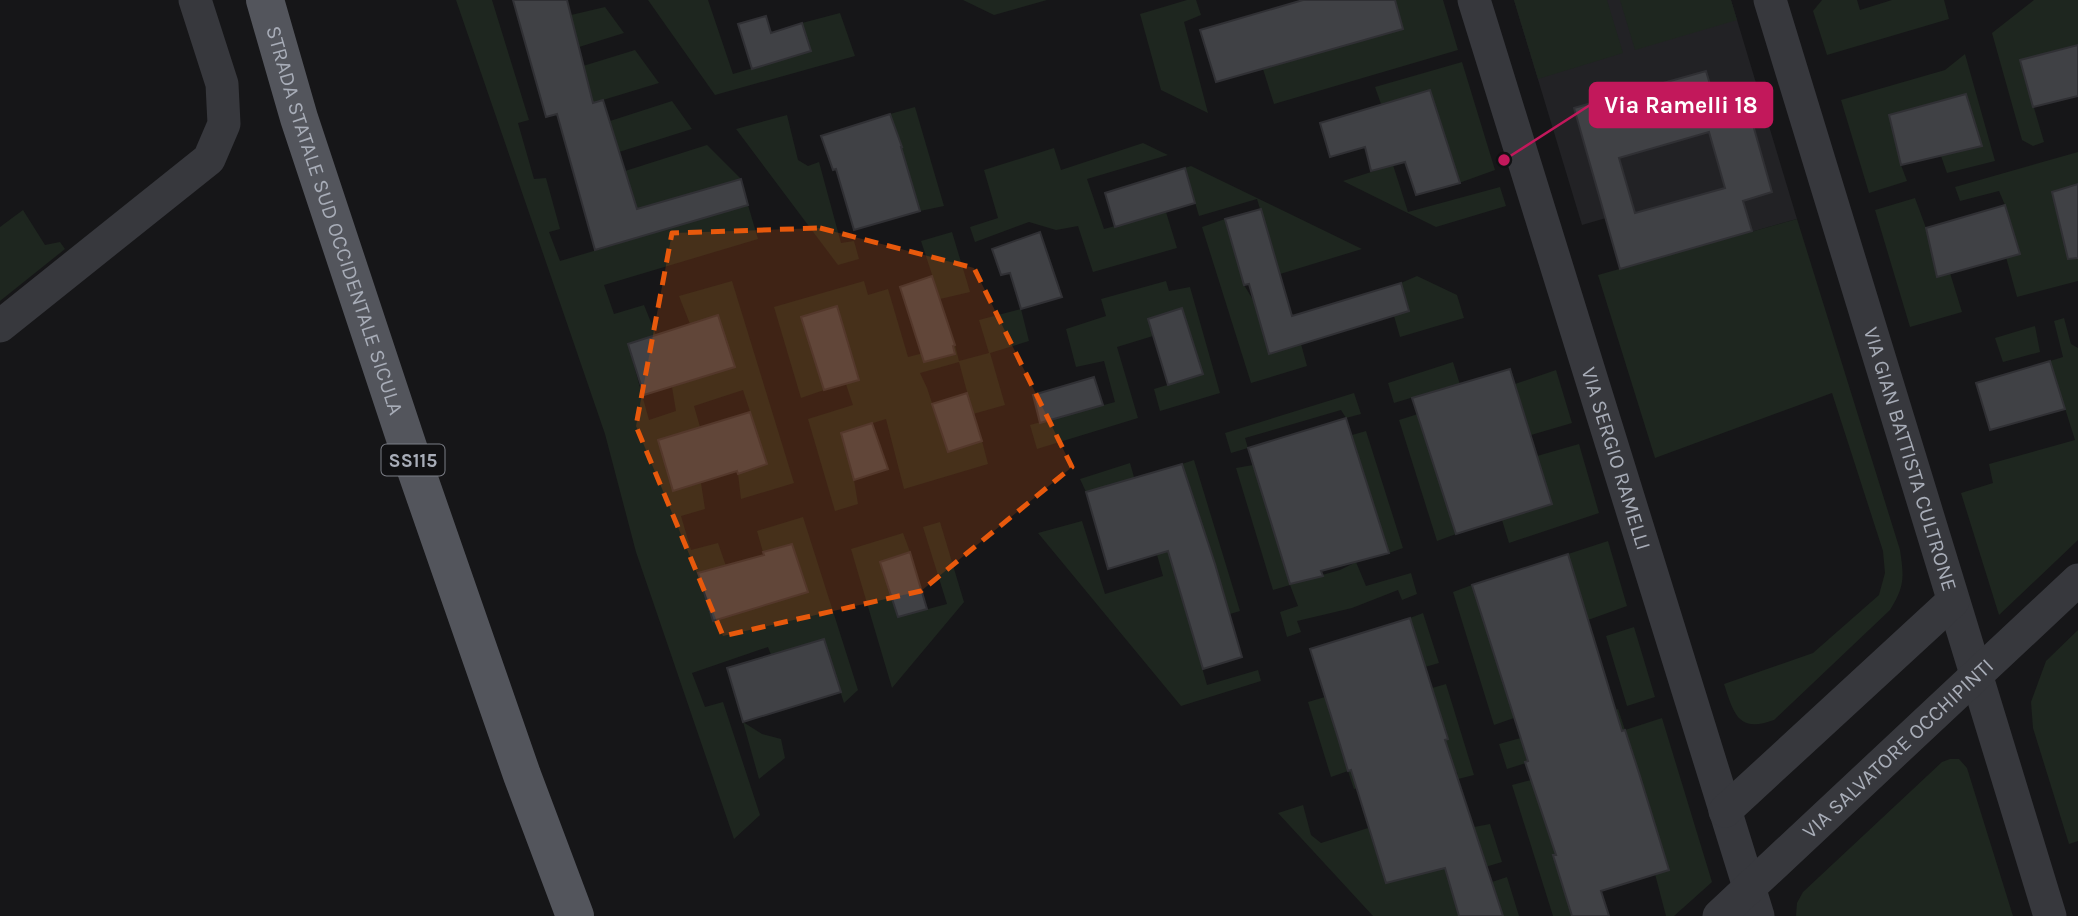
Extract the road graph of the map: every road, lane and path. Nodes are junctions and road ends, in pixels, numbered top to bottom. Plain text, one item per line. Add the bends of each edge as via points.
1 (195, 0) edge
2 (265, 0) edge
3 (1474, 0) edge
4 (1770, 0) edge
5 (0, 326) edge
6 (2078, 580) edge
7 (1953, 601) junction
8 (1976, 676) junction
9 (1725, 811) junction
10 (1754, 902) edge
11 (575, 916) edge
12 (1719, 916) edge
13 (2050, 916) edge

1 - 5 street via 222,85 224,124 209,159
2 - 11 main road, STRADA STATALE SUD OCCIDENTALE SICULA / SS115 via 299,118 408,447
3 - 9 street, VIA SERGIO RAMELLI
4 - 7 street, VIA GIAN BATTISTA CULTRONE
6 - 8 street, VIA SALVATORE OCCHIPINTI
7 - 8 street, VIA GIAN BATTISTA CULTRONE
7 - 9 street
8 - 10 street, VIA SALVATORE OCCHIPINTI
8 - 13 street, VIA GIAN BATTISTA CULTRONE
9 - 10 street, VIA SERGIO RAMELLI
10 - 12 street, VIA SALVATORE OCCHIPINTI

